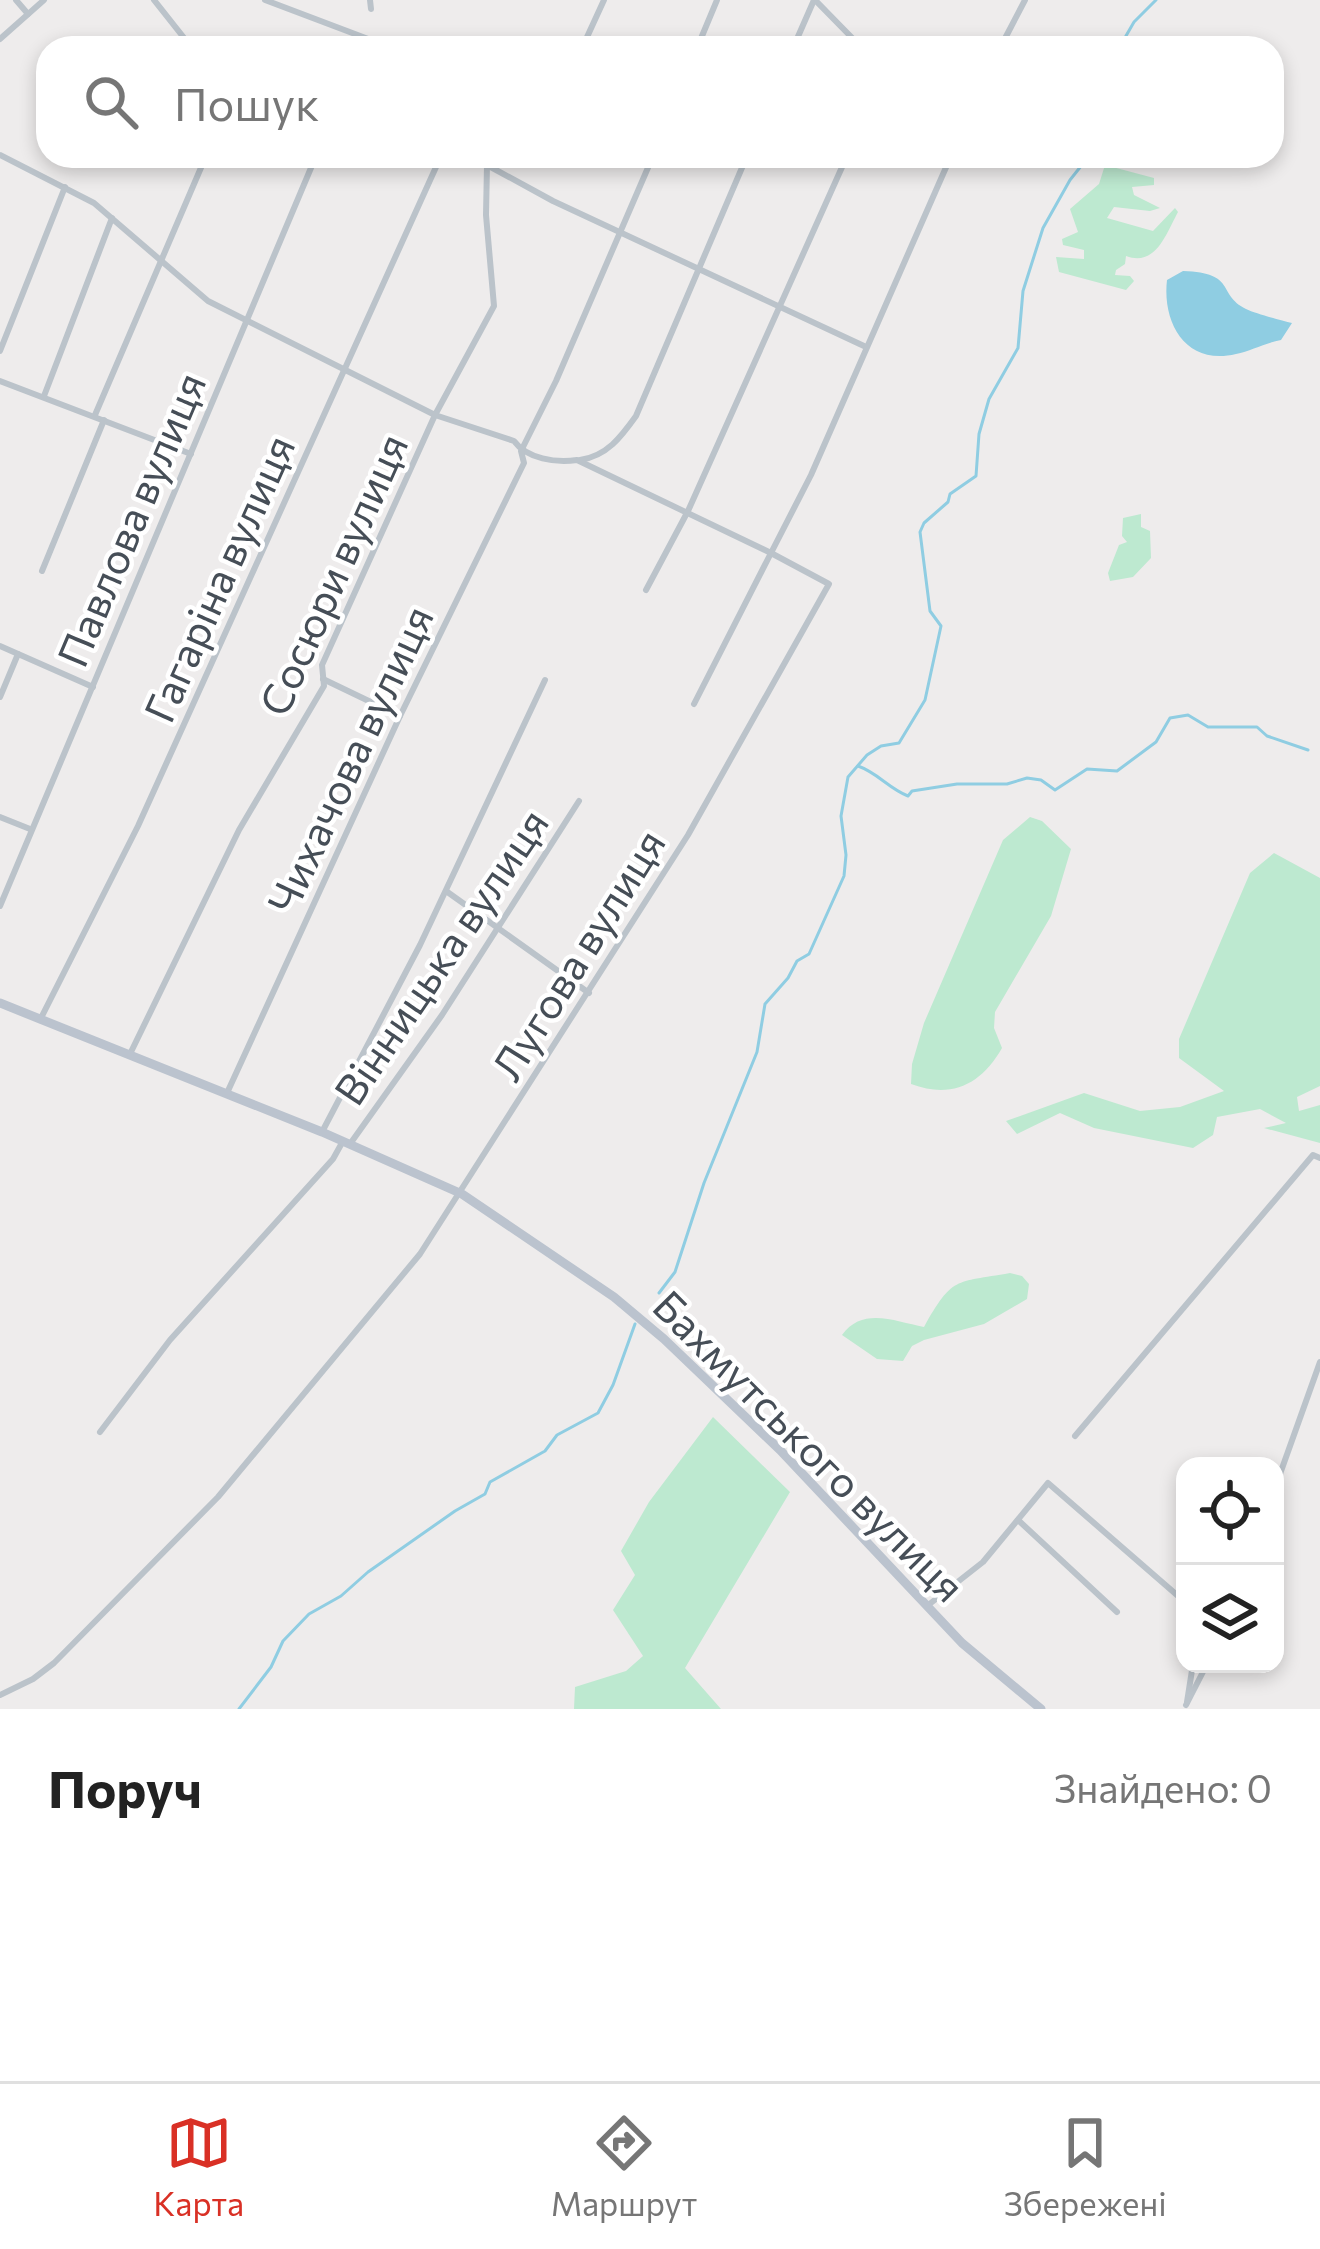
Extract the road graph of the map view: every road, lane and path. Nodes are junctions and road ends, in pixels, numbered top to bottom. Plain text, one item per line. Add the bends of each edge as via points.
1 (16, 0) edge
2 (44, 0) edge
3 (154, 0) edge
4 (265, 0) edge
5 (604, 0) edge
6 (717, 0) edge
7 (814, 0) edge
8 (1025, 0) edge
9 (275, 2) edge
10 (28, 14) junction
11 (182, 36) edge
12 (361, 36) edge
13 (588, 36) edge
14 (702, 36) edge
15 (799, 36) edge
16 (850, 36) edge
17 (1006, 36) edge
18 (0, 39) edge
19 (0, 155) edge
20 (201, 168) edge
21 (311, 168) edge
22 (436, 168) edge
23 (487, 168) edge
24 (492, 168) edge
25 (648, 168) edge
26 (742, 168) edge
27 (842, 168) edge
28 (946, 168) edge
29 (65, 187) junction
30 (112, 218) junction
31 (622, 231) junction
32 (161, 264) junction
33 (700, 267) junction
34 (778, 304) junction
35 (244, 321) junction
36 (865, 347) junction
37 (0, 351) edge
38 (344, 372) junction
39 (0, 381) edge
40 (44, 397) junction
41 (95, 415) junction
42 (435, 415) junction
43 (104, 420) junction
44 (521, 451) junction
45 (191, 454) junction
46 (577, 460) junction
47 (688, 511) junction
48 (771, 553) junction
49 (42, 571) dead end
50 (646, 590) dead end
51 (0, 646) edge
52 (18, 654) junction
53 (323, 679) junction
54 (545, 680) dead end
55 (92, 687) junction
56 (0, 697) edge
57 (694, 704) dead end
58 (400, 716) junction
59 (579, 801) dead end
60 (0, 817) edge
61 (31, 829) junction
62 (446, 891) junction
63 (0, 906) edge
64 (498, 929) junction
65 (589, 993) junction
66 (0, 1003) edge
67 (40, 1020) junction
68 (129, 1057) junction
69 (227, 1093) junction
70 (322, 1132) junction
71 (346, 1142) junction
72 (1320, 1158) edge
73 (462, 1194) junction
74 (1320, 1361) edge
75 (100, 1432) dead end
76 (1075, 1436) dead end
77 (1284, 1463) edge
78 (1018, 1520) junction
79 (1176, 1594) edge
80 (926, 1606) junction
81 (1117, 1612) dead end
82 (1191, 1673) edge
83 (1203, 1673) edge
84 (0, 1695) edge
85 (1186, 1707) edge
86 (1041, 1709) edge

1 - 10 street
2 - 10 street
3 - 11 street
4 - 9 street
5 - 13 street
6 - 14 street
7 - 15 street
7 - 16 street
8 - 17 street
9 - 12 street
10 - 18 street
19 - 29 street
20 - 32 street
21 - 35 street, Павлова вулиця
22 - 38 street, Гагаріна вулиця
23 - 42 street, Сосюри вулиця via 494,306
24 - 31 street
25 - 31 street, Чихачова вулиця
26 - 33 street
27 - 34 street
28 - 36 street
29 - 30 street
29 - 37 street
30 - 32 street
30 - 40 street
31 - 33 street
31 - 44 street, Чихачова вулиця
32 - 35 street
32 - 41 street
33 - 34 street
33 - 46 street via 636,416 596,458
34 - 36 street
34 - 47 street
35 - 38 street
35 - 45 street, Павлова вулиця
36 - 48 street
38 - 42 street
38 - 67 street, Гагаріна вулиця via 138,826
39 - 40 street
40 - 41 street
41 - 43 street
42 - 44 street via 514,441
42 - 53 street, Сосюри вулиця via 322,665
43 - 45 street
43 - 49 street
44 - 46 street
44 - 58 street, Чихачова вулиця via 524,463
45 - 55 street, Павлова вулиця
46 - 47 street
47 - 48 street
47 - 50 street
48 - 57 street
48 - 65 street, Лугова вулиця via 830,584
51 - 52 street
52 - 55 street
52 - 56 street
53 - 58 street
53 - 68 street, Сосюри вулиця
54 - 62 street
55 - 61 street, Павлова вулиця
58 - 69 street, Чихачова вулиця
59 - 64 street, Вінницька вулиця
60 - 61 street
61 - 63 street, Павлова вулиця
62 - 64 street
62 - 70 street
64 - 65 street
64 - 71 street, Вінницька вулиця
65 - 73 street, Лугова вулиця
66 - 67 main road, Бахмутського вулиця
67 - 68 main road, Бахмутського вулиця
68 - 69 main road, Бахмутського вулиця
69 - 70 main road, Бахмутського вулиця
70 - 71 main road, Бахмутського вулиця
71 - 73 main road, Бахмутського вулиця
71 - 75 street, Вінницька вулиця via 170,1340
72 - 76 street via 1313,1155
73 - 80 main road, Бахмутського вулиця via 664,1340
73 - 84 street, Лугова вулиця via 218,1496 54,1664
74 - 77 street
78 - 79 street via 1048,1483
78 - 80 street via 982,1562
78 - 81 street
80 - 86 main road, Бахмутського вулиця
82 - 85 street
83 - 85 street

